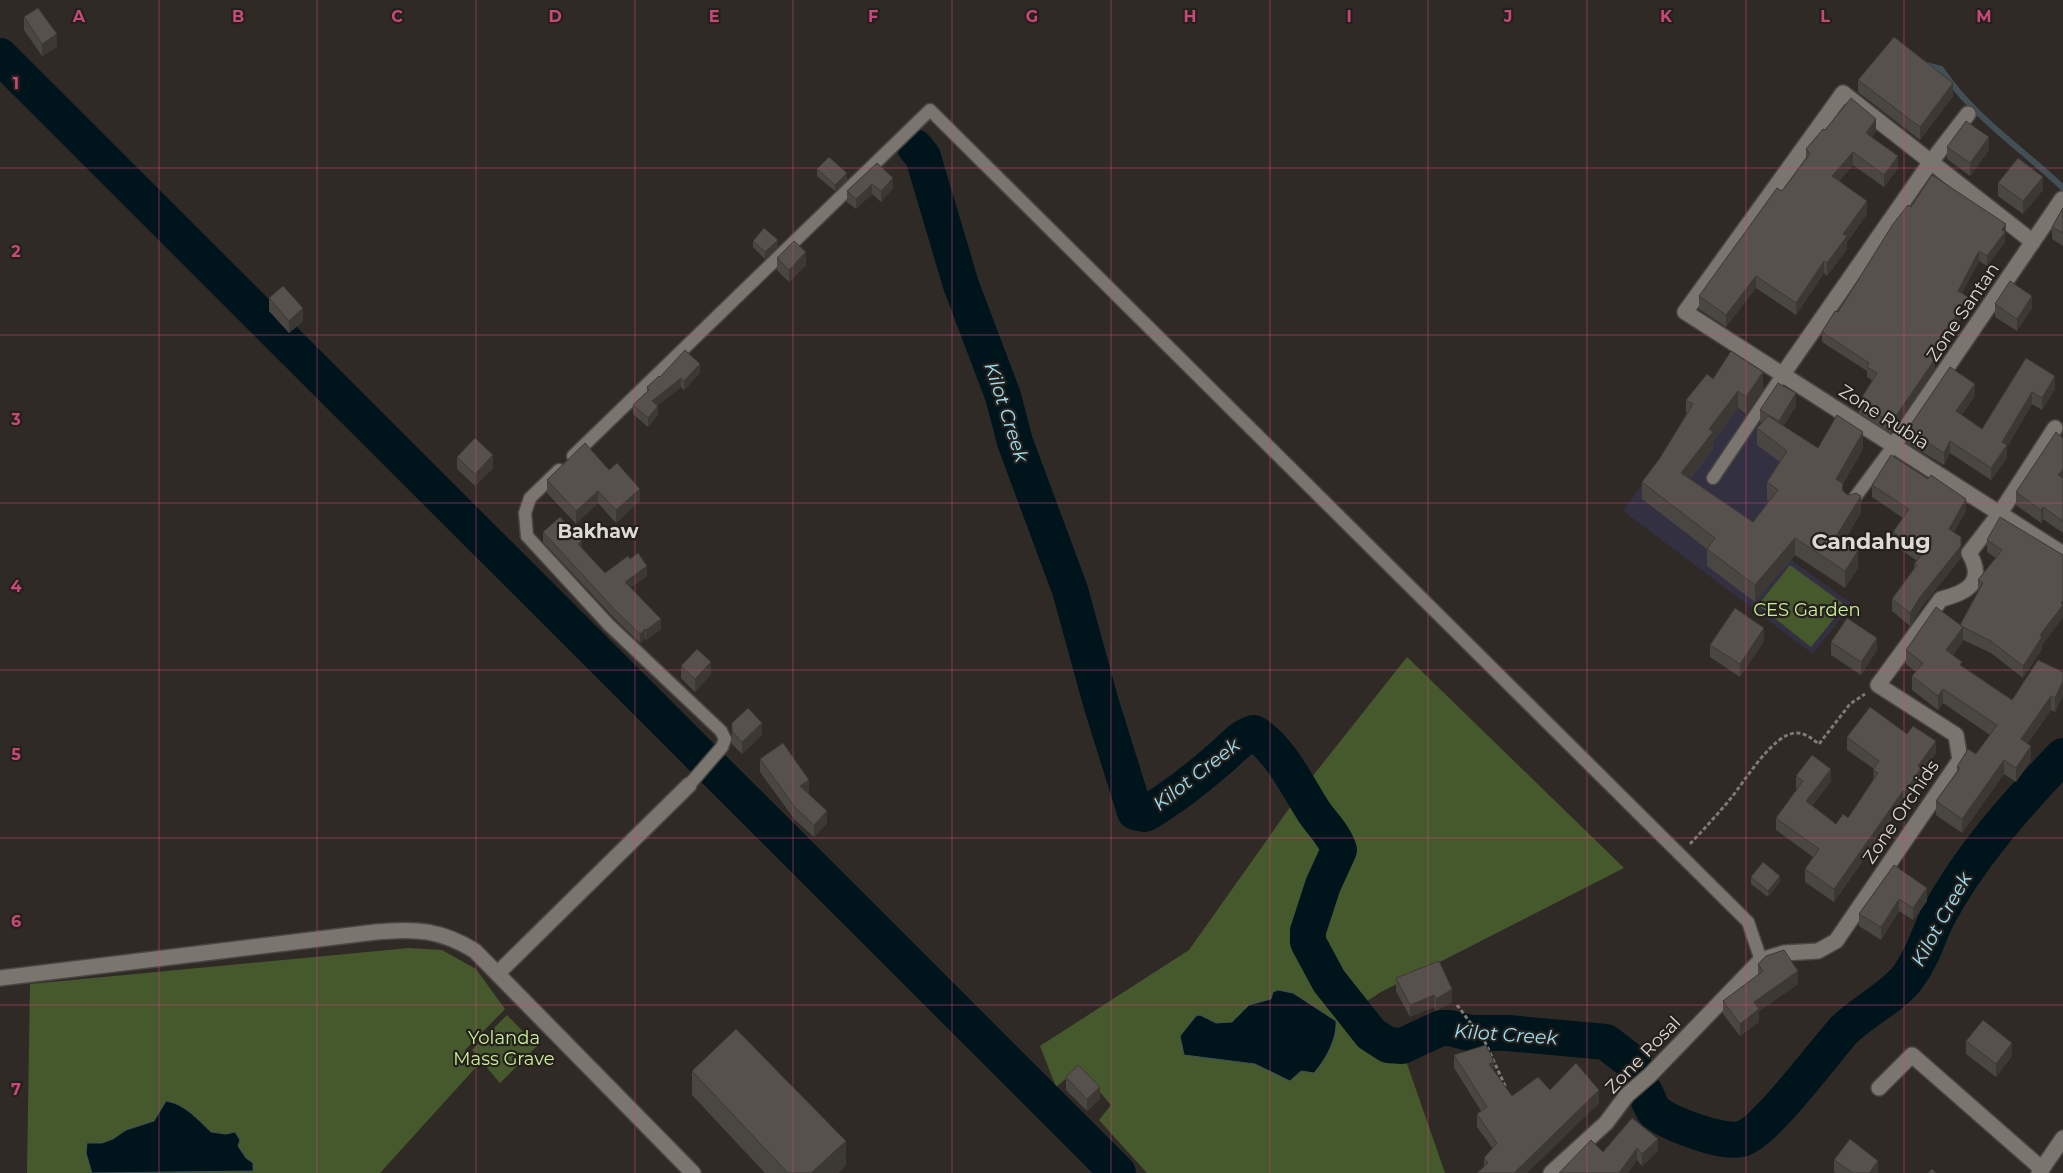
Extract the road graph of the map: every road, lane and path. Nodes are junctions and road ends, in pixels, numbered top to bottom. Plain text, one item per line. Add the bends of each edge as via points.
1 (1968, 114) dead end
2 (1930, 163) junction
3 (2062, 199) dead end
4 (2033, 242) junction
5 (1783, 374) junction
6 (2055, 428) dead end
7 (1894, 445) junction
8 (1713, 478) dead end
9 (1850, 504) edge
10 (2000, 513) junction
11 (2063, 554) edge
12 (1878, 685) junction
13 (689, 785) joint
14 (1680, 855) junction
15 (1761, 960) junction
16 (498, 974) junction
17 (0, 978) edge
18 (1457, 1005) dead end
19 (1879, 1088) dead end
20 (1508, 1091) edge
21 (2063, 1138) edge
22 (2040, 1171) edge
23 (693, 1173) edge
24 (1551, 1173) edge

1 - 2 street
2 - 4 street
2 - 5 street
2 - 5 street, Zone Rubia via 1843,92 1685,312
3 - 4 street, Zone Santan
4 - 7 street, Zone Santan
5 - 7 street, Zone Rubia
5 - 8 lane
6 - 10 street
7 - 9 lane
7 - 10 street, Zone Rubia
10 - 11 street, Zone Rubia
10 - 12 street via 1969,553 1976,574 1970,587 1941,599
12 - 14 path via 1850,704 1819,744 1807,735 1796,733 1784,737
12 - 15 street, Zone Orchids via 1956,735 1960,760 1836,941 1818,951 1784,953
13 - 14 lane via 722,747 725,739 721,731 608,625 526,536 525,513 530,498 930,110
13 - 16 street
14 - 15 lane via 1748,922
15 - 24 street, Zone Rosal via 1627,1095 1606,1123
16 - 17 street via 475,951 458,940 444,934 398,930
16 - 23 street
18 - 20 path via 1485,1042
19 - 22 street via 1912,1056
21 - 22 street

